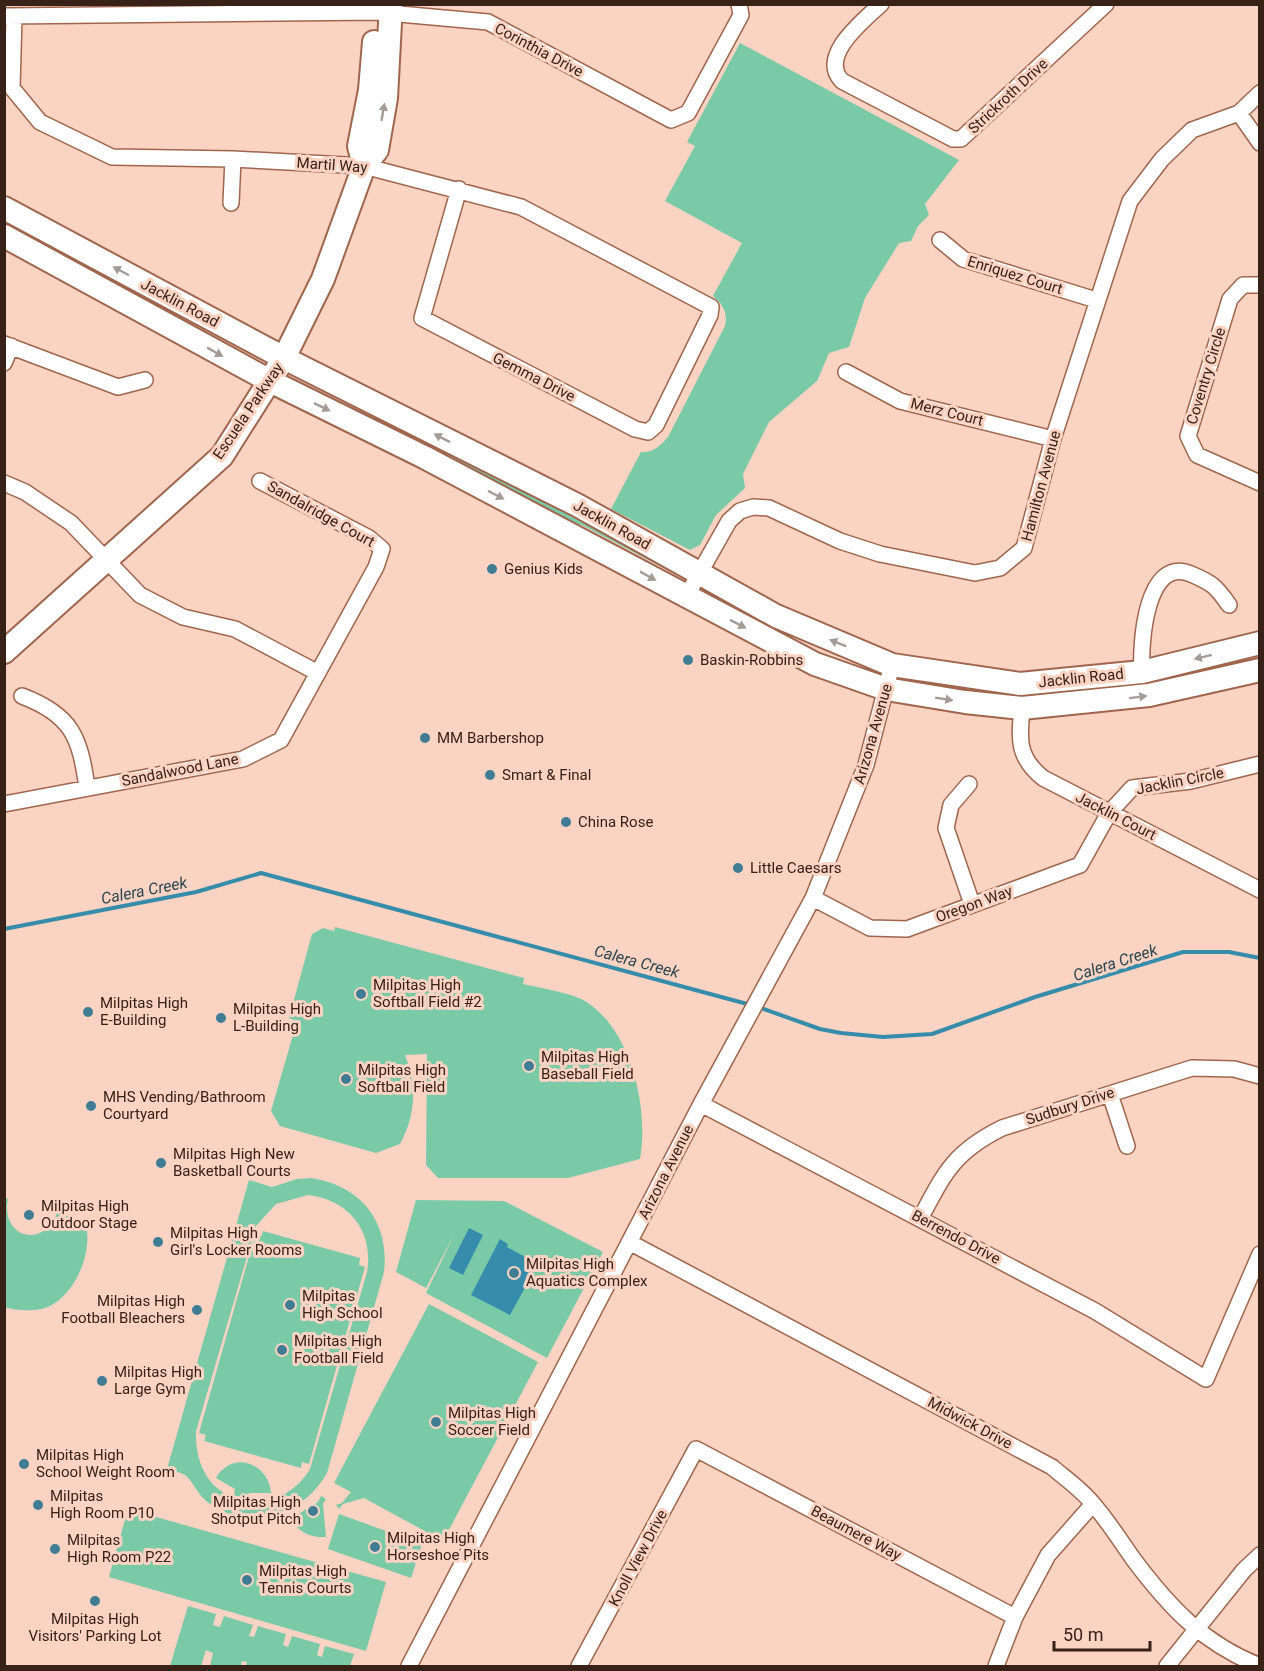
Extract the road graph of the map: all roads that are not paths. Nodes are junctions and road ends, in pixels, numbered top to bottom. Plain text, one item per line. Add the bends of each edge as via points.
1 (739, 4) edge
2 (881, 4) edge
3 (1106, 4) edge
4 (384, 9) edge
5 (9, 16) edge
6 (1260, 93) edge
7 (1239, 113) junction
8 (1260, 143) edge
9 (233, 159) junction
10 (364, 166) junction
11 (459, 189) junction
12 (231, 203) dead end
13 (4, 208) edge
14 (4, 236) edge
15 (940, 240) dead end
16 (1260, 285) edge
17 (1096, 300) junction
18 (710, 315) joint
19 (8, 345) edge
20 (284, 358) junction
21 (4, 363) edge
22 (846, 372) dead end
23 (145, 380) dead end
24 (270, 381) junction
25 (1053, 439) junction
26 (260, 480) dead end
27 (4, 483) edge
28 (1260, 483) edge
29 (382, 549) joint
30 (106, 558) junction
31 (698, 573) junction
32 (686, 597) junction
33 (1229, 605) dead end
34 (1260, 643) edge
35 (4, 652) edge
36 (892, 665) junction
37 (1260, 670) edge
38 (1142, 672) junction
39 (318, 673) junction
40 (886, 689) junction
41 (22, 696) dead end
42 (1022, 708) junction
43 (1260, 764) edge
44 (969, 784) dead end
45 (87, 788) junction
46 (4, 804) edge
47 (1109, 813) junction
48 (1260, 890) edge
49 (813, 898) junction
50 (972, 904) junction
51 (1260, 1076) edge
52 (1110, 1094) junction
53 (701, 1104) junction
54 (1127, 1146) dead end
55 (921, 1217) junction
56 (631, 1243) junction
57 (1260, 1254) edge
58 (696, 1449) joint
59 (1093, 1504) junction
60 (1260, 1555) edge
61 (1015, 1617) junction
62 (1197, 1631) junction
63 (409, 1666) edge
64 (579, 1666) edge
65 (996, 1666) edge
66 (1167, 1666) edge
67 (1260, 1666) edge

1 - 4 street, Corinthia Drive via 741,15 688,113 671,120 488,22
2 - 3 street, Strickroth Drive via 843,45 834,64 836,74 842,81 953,139 961,139
4 - 5 street, Corinthia Drive
4 - 10 main road, Escuela Parkway via 359,146
5 - 9 street, Martil Way via 12,88 40,122 112,157
6 - 7 street, Hamilton Avenue
7 - 8 street
7 - 17 street, Hamilton Avenue via 1192,130 1162,159 1130,201
9 - 10 street, Martil Way
9 - 12 street
10 - 11 street, Martil Way
10 - 20 main road, Escuela Parkway via 323,279
11 - 18 street, Martil Way via 521,207 711,307
11 - 18 street, Gemma Drive via 422,318 635,429 648,432 656,425
20 -> 13 main road, Jacklin Road
14 -> 24 main road, Jacklin Road
15 - 17 street, Enriquez Court via 963,259
16 - 28 street, Coventry Circle via 1243,285 1230,299 1188,436 1197,455
17 - 25 street, Hamilton Avenue
19 - 21 street
19 - 23 street via 118,387
20 - 24 main road, Escuela Parkway
31 -> 20 main road, Jacklin Road via 577,505
22 - 25 street, Merz Court via 900,401
24 - 30 main road, Escuela Parkway via 222,456
24 -> 32 main road, Jacklin Road via 424,457
25 - 31 street, Hamilton Avenue via 1024,548 1000,568 975,573 880,554 840,542 770,508 753,507 740,511 729,521
26 - 29 street, Sandalridge Court via 369,538
27 - 30 street via 25,492 71,523
29 - 39 street, Sandalwood Lane
30 - 35 main road, Escuela Parkway
30 - 39 street via 140,595 183,617 235,629
31 - 32 street, Hamilton Avenue
36 -> 31 main road, Jacklin Road via 776,616
32 -> 40 main road, Jacklin Road via 815,663
33 - 38 street via 1215,584 1180,569 1167,572 1157,583 1140,644
34 -> 38 main road, Jacklin Road
36 - 38 main road, Jacklin Road via 1020,684
36 - 40 street, Arizona Avenue
42 -> 37 main road, Jacklin Road via 1149,695
39 - 45 street, Sandalwood Lane via 281,740 243,759
40 -> 42 main road, Jacklin Road
40 - 49 street, Arizona Avenue via 866,765
41 - 45 street via 43,704 65,720 77,737
42 - 47 street, Jacklin Court via 1022,755 1031,768
43 - 47 street, Jacklin Circle via 1191,782 1132,788
44 - 50 street via 951,805 946,828
45 - 46 street, Sandalwood Lane
47 - 48 street, Jacklin Court
47 - 50 street, Oregon Way via 1080,866
49 - 50 street, Oregon Way via 870,928 907,929
49 - 53 street, Arizona Avenue
51 - 52 street, Sudbury Drive via 1234,1069 1192,1068
52 - 54 street
52 - 55 street, Sudbury Drive via 1002,1128 978,1140 957,1157
53 - 55 street, Berrendo Drive
53 - 56 street, Arizona Avenue
55 - 57 street, Berrendo Drive via 1095,1311 1206,1379
56 - 59 street, Midwick Drive via 1053,1467
56 - 63 street, Arizona Avenue
58 - 61 street, Beaumere Way
58 - 64 street, Knoll View Drive
59 - 61 street via 1048,1555
59 - 62 street, Midwick Drive via 1142,1570
60 - 62 street
61 - 65 street
62 - 66 street
62 - 67 street, Midwick Drive via 1229,1654

